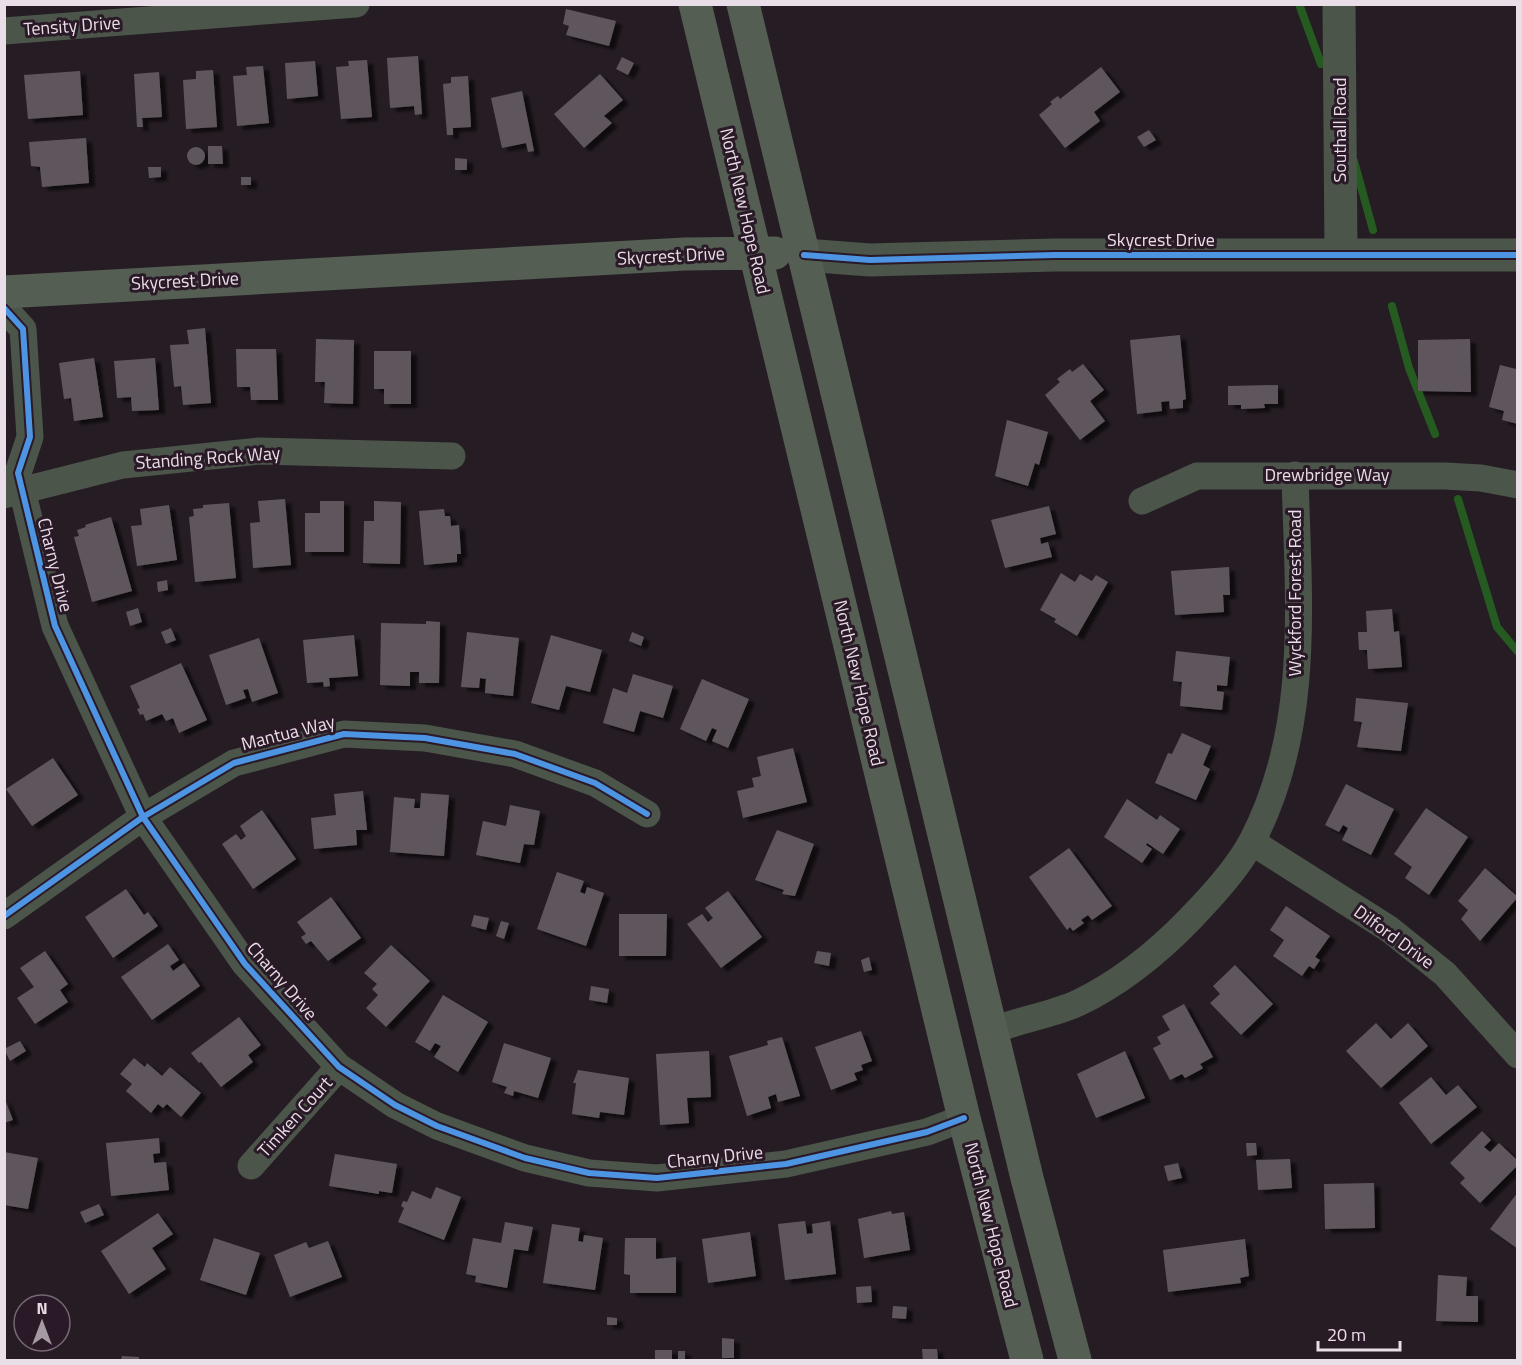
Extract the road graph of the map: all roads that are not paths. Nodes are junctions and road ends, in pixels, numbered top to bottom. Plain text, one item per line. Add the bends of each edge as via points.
1 (356, 4) edge
2 (695, 4) edge
3 (743, 4) edge
4 (1340, 4) edge
5 (4, 31) edge
6 (755, 252) junction
7 (804, 255) junction
8 (1341, 255) junction
9 (1518, 255) edge
10 (4, 292) edge
11 (4, 308) edge
12 (452, 456) dead end
13 (1295, 475) junction
14 (12, 478) edge
15 (1518, 485) edge
16 (1142, 501) dead end
17 (647, 814) dead end
18 (143, 817) junction
19 (1252, 842) junction
20 (4, 916) edge
21 (991, 1031) junction
22 (1518, 1055) edge
23 (339, 1068) junction
24 (964, 1118) junction
25 (251, 1166) dead end
26 (1027, 1360) edge
27 (1075, 1360) edge

1 - 5 street, Tensity Drive
2 - 6 main road, North New Hope Road
3 - 7 main road
4 - 8 street, Southall Road
6 - 7 main road, Skycrest Drive
6 - 10 main road, Skycrest Drive
6 - 24 main road, North New Hope Road
7 - 8 street, Skycrest Drive via 861,260
7 - 21 main road
8 - 9 street, Skycrest Drive
11 - 14 street via 23,329 30,437
12 - 14 street, Standing Rock Way via 259,451
13 - 15 street, Drewbridge Way via 1445,476
13 - 16 street, Drewbridge Way via 1197,476
13 - 19 street, Wyckford Forest Road via 1299,650 1293,711 1273,792
14 - 18 street, Charny Drive via 55,626
17 - 18 street, Mantua Way via 595,783 515,754 425,738 344,734 234,763
18 - 20 street, Mantua Way
18 - 23 street, Charny Drive via 245,964
19 - 21 street, Wyckford Forest Road via 1190,919 1120,978 1077,1003
19 - 22 street, Dilford Drive via 1389,929 1445,974
21 - 27 main road
23 - 24 street, Charny Drive via 395,1105 437,1126 525,1158 589,1173 657,1178 786,1164 927,1132
23 - 25 street, Timken Court
24 - 26 main road, North New Hope Road

